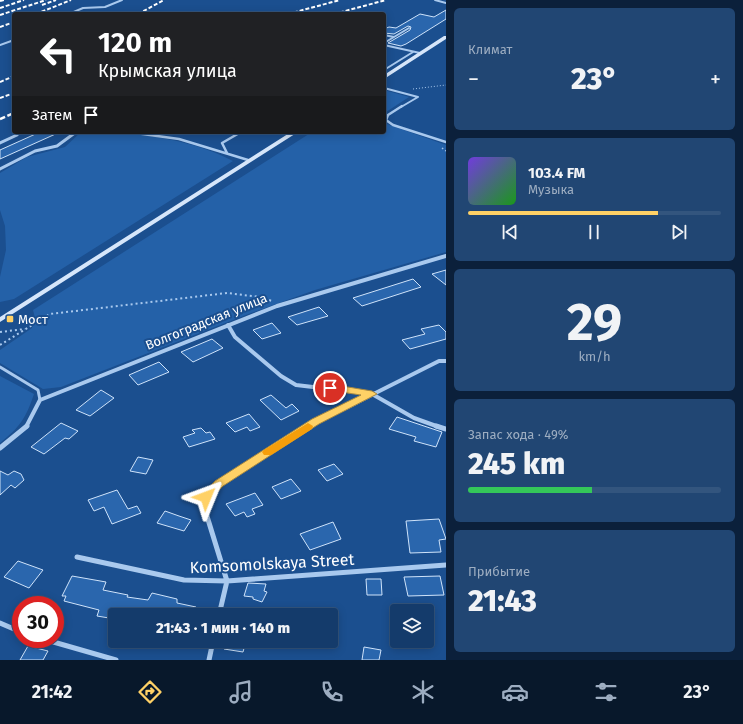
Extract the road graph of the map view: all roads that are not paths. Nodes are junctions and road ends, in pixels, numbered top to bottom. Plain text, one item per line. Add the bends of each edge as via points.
1 (122, 0) edge
2 (436, 0) edge
3 (446, 3) edge
4 (75, 12) edge
5 (409, 28) dead end
6 (386, 35) edge
7 (394, 37) junction
8 (446, 37) edge
9 (12, 41) edge
10 (386, 43) edge
11 (0, 45) edge
12 (386, 45) edge
13 (413, 52) junction
14 (420, 54) junction
15 (386, 69) edge
16 (386, 76) edge
17 (386, 88) edge
18 (386, 120) edge
19 (386, 120) edge
20 (73, 134) edge
21 (143, 134) edge
22 (238, 134) edge
23 (292, 134) edge
24 (17, 135) dead end
25 (0, 142) edge
26 (446, 142) edge
27 (227, 153) junction
28 (248, 160) junction
29 (0, 169) edge
30 (446, 256) edge
31 (0, 320) edge
32 (228, 325) junction
33 (446, 361) edge
34 (0, 367) edge
35 (372, 394) junction
36 (40, 400) junction
37 (446, 429) edge
38 (0, 448) edge
39 (77, 557) dead end
40 (446, 565) edge
41 (227, 580) junction
42 (221, 608) edge
43 (0, 623) edge
44 (12, 628) edge
45 (64, 646) edge
46 (212, 648) edge
47 (116, 660) edge
48 (209, 660) edge

1 - 4 lane via 105,7 84,8
2 - 3 lane
5 - 7 lane
6 - 7 lane
7 - 10 lane
8 - 14 main road
9 - 11 lane
12 - 13 lane
13 - 14 lane
13 - 15 lane
14 - 16 main road
17 - 18 lane via 418,97 388,115
19 - 26 lane via 393,125
20 - 29 street via 58,146 35,151
21 - 27 lane via 179,139
22 - 27 lane via 222,143
23 - 28 main road
24 - 25 street
27 - 28 lane
28 - 31 main road
30 - 32 street, Волгоградская улица via 283,304
32 - 35 street via 235,337 281,376 296,385
32 - 36 street, Волгоградская улица
33 - 35 street via 439,361
34 - 36 lane via 38,390
35 - 37 street via 414,418
35 - 41 street via 316,422 219,484 206,497 206,513
36 - 38 street via 26,426
39 - 41 street, Komsomolskaya Street via 184,580
40 - 41 street, Komsomolskaya Street
41 - 42 street
43 - 44 street
45 - 47 street
46 - 48 street

